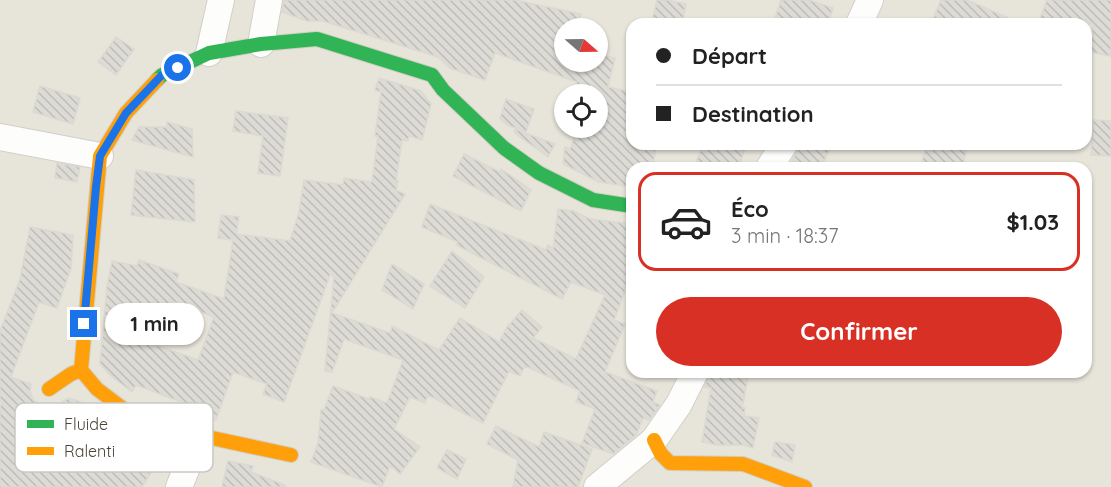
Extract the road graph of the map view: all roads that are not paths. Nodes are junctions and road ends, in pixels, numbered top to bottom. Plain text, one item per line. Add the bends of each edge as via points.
1 (221, 0) edge
2 (269, 0) edge
3 (870, 0) edge
4 (862, 18) edge
5 (261, 44) junction
6 (209, 53) junction
7 (0, 137) edge
8 (100, 156) junction
9 (626, 205) edge
10 (81, 370) junction
11 (692, 378) edge
12 (49, 389) dead end
13 (116, 403) edge
14 (213, 438) edge
15 (654, 440) junction
16 (291, 455) dead end
17 (185, 472) edge
18 (179, 487) edge
19 (597, 487) edge
20 (805, 487) edge

1 - 6 street
2 - 5 street
3 - 4 street
5 - 6 street
5 - 9 street via 317,39 432,75 504,148 539,173 593,200
6 - 8 street via 162,75 126,113
7 - 8 street
8 - 10 street
10 - 12 street
10 - 13 street
11 - 15 street
14 - 16 street
15 - 19 street
15 - 20 street via 670,463 743,464
17 - 18 street

